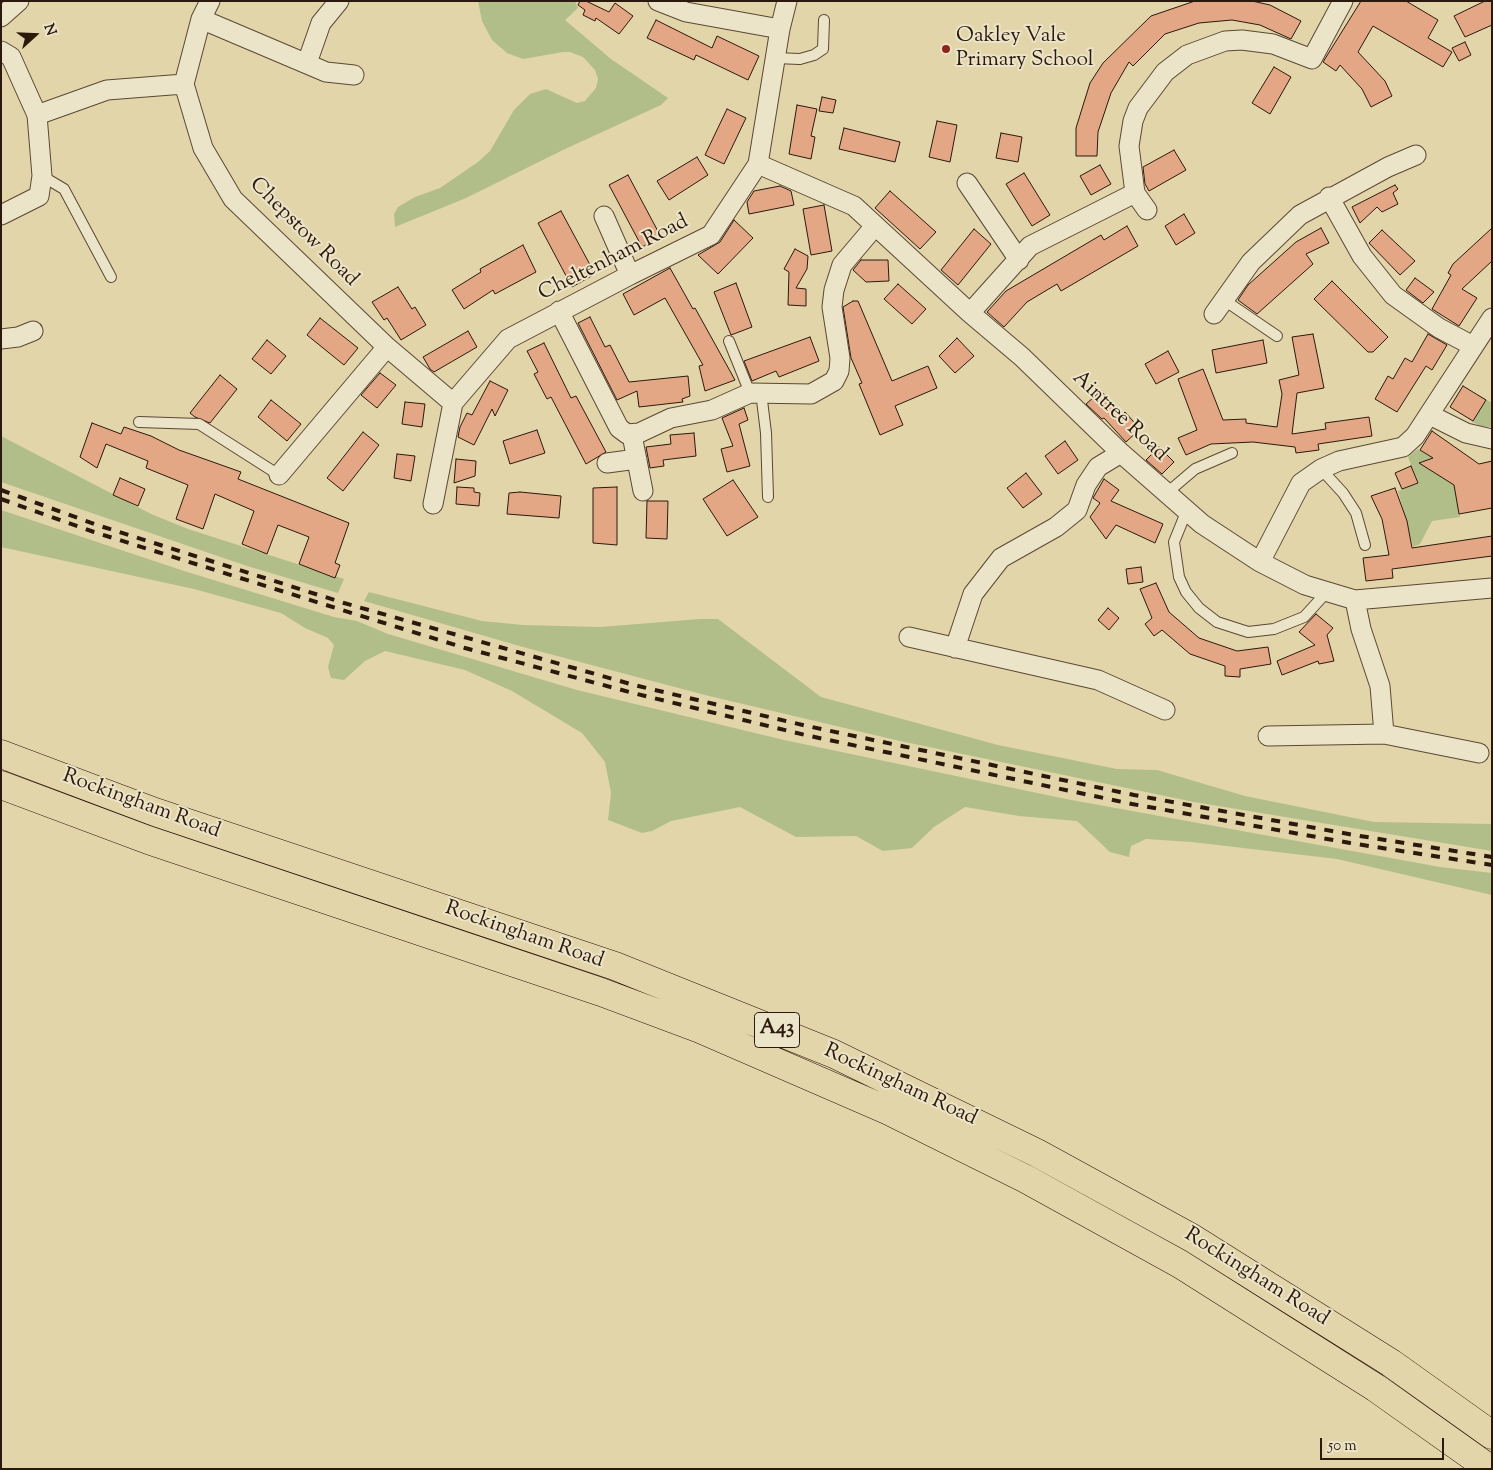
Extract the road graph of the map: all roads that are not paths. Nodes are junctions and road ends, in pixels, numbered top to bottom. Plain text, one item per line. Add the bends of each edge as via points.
1 (19, 1) edge
2 (210, 1) edge
3 (339, 1) edge
4 (658, 1) edge
5 (787, 1) edge
6 (1343, 1) edge
7 (1, 17) edge
8 (201, 19) junction
9 (824, 20) dead end
10 (780, 29) junction
11 (1, 51) edge
12 (775, 58) junction
13 (307, 63) junction
14 (354, 74) dead end
15 (184, 84) junction
16 (37, 115) junction
17 (1416, 155) dead end
18 (758, 164) junction
19 (42, 176) junction
20 (967, 183) dead end
21 (1135, 193) junction
22 (1329, 197) junction
23 (1147, 210) dead end
24 (1, 215) edge
25 (604, 216) dead end
26 (875, 226) junction
27 (1019, 260) junction
28 (630, 274) junction
29 (111, 277) dead end
30 (1219, 307) joint
31 (559, 311) junction
32 (970, 313) junction
33 (1492, 318) edge
34 (33, 331) dead end
35 (1277, 336) dead end
36 (1, 339) edge
37 (729, 341) dead end
38 (1473, 346) junction
39 (387, 347) junction
40 (756, 392) junction
41 (453, 403) junction
42 (1430, 416) junction
43 (139, 422) dead end
44 (632, 435) junction
45 (1492, 439) edge
46 (1121, 453) junction
47 (1232, 453) dead end
48 (637, 459) junction
49 (607, 463) dead end
50 (1321, 469) junction
51 (279, 475) joint
52 (643, 491) dead end
53 (1168, 492) junction
54 (768, 497) dead end
55 (433, 504) dead end
56 (1187, 510) junction
57 (1364, 545) dead end
58 (1260, 562) junction
59 (1492, 588) edge
60 (1326, 593) junction
61 (1355, 600) junction
62 (909, 638) dead end
63 (955, 648) junction
64 (1165, 710) dead end
65 (1384, 734) junction
66 (1268, 736) dead end
67 (1480, 753) dead end
68 (1, 754) edge
69 (1, 785) edge
70 (1492, 1435) edge
71 (1490, 1469) edge

1 - 7 street
2 - 8 street
3 - 13 street via 321,23
4 - 10 street via 686,12
5 - 10 street, Cheltenham Road
6 - 21 street via 1312,59 1273,44 1242,40 1214,44 1176,62 1156,82 1133,121 1129,146
8 - 13 street
8 - 15 street
9 - 12 lane via 822,50 800,59
10 - 12 street, Cheltenham Road
11 - 16 street via 11,57
12 - 18 street, Cheltenham Road
13 - 14 street via 326,72
15 - 16 street via 107,90
15 - 39 street, Chepstow Road via 203,148 233,199
16 - 19 street
17 - 22 street
18 - 26 street, Aintree Road via 854,206
18 - 28 street, Cheltenham Road via 711,235
19 - 24 street via 39,196
19 - 29 lane via 64,189
20 - 27 street
21 - 23 street
21 - 27 street via 1030,246
22 - 30 street via 1300,214 1272,239
22 - 38 street via 1362,256 1393,295 1439,328
25 - 28 street
26 - 32 street, Aintree Road
26 - 40 street via 842,265 834,290 832,307 840,358 834,380 811,394
27 - 32 street
28 - 31 street, Cheltenham Road
30 - 35 lane
31 - 41 street, Cheltenham Road via 508,339
31 - 44 street via 619,428
32 - 46 street, Aintree Road via 1022,357
33 - 38 street
34 - 36 street
37 - 40 lane
38 - 42 street
39 - 41 street, Chepstow Road
39 - 51 street
40 - 44 street via 712,410 671,418
40 - 54 lane via 766,433
41 - 55 street, Cheltenham Road
42 - 45 street via 1466,433
42 - 50 street via 1402,447 1339,461
43 - 51 lane via 199,424
44 - 48 street
46 - 53 street, Aintree Road
46 - 63 street via 1098,467 1076,510 1056,527 1001,558 973,594
47 - 53 lane via 1196,470
48 - 49 street
48 - 52 street
50 - 57 lane via 1356,513
50 - 58 street via 1301,483
53 - 56 street, Aintree Road
56 - 58 street, Aintree Road via 1202,524
56 - 60 lane via 1174,542 1179,577 1199,608 1217,622 1248,632 1274,629 1304,617
58 - 60 street, Aintree Road
59 - 61 street, Aintree Road
60 - 61 street, Aintree Road
61 - 65 street via 1380,686
62 - 63 street
63 - 64 street via 1098,680
65 - 66 street
65 - 67 street
68 - 70 highway, Rockingham Road / A43 via 155,812 614,966 834,1054 1037,1153 1192,1238 1391,1363
69 - 71 highway, Rockingham Road / A43 via 148,840 601,992 700,1029 889,1110 1026,1179 1180,1264 1376,1388

